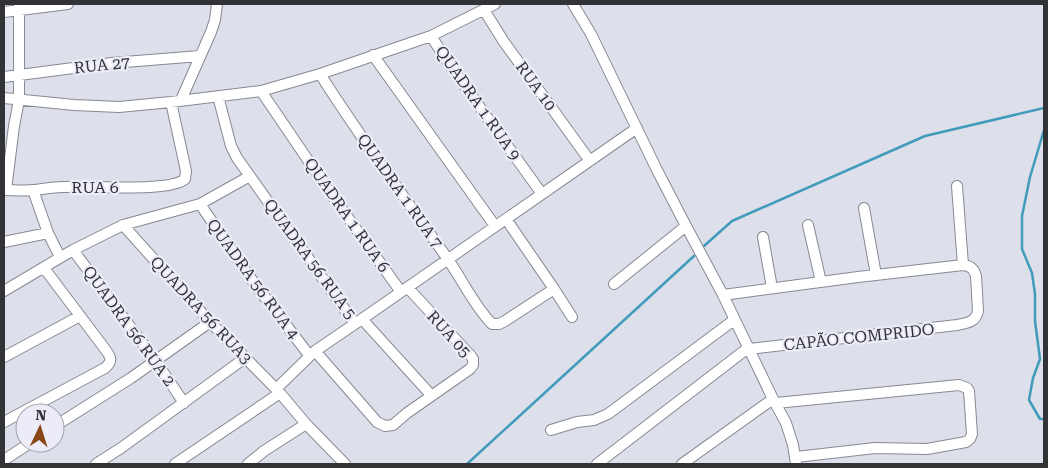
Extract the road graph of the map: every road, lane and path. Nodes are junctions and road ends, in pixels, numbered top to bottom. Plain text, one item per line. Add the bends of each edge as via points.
1 (68, 4) edge
2 (217, 4) edge
3 (495, 4) edge
4 (573, 4) edge
5 (19, 7) edge
6 (484, 10) junction
7 (4, 12) edge
8 (431, 36) junction
9 (373, 55) junction
10 (200, 56) junction
11 (320, 74) junction
12 (19, 75) junction
13 (4, 77) edge
14 (261, 91) junction
15 (218, 96) junction
16 (4, 98) edge
17 (19, 100) junction
18 (176, 101) junction
19 (9, 126) edge
20 (637, 128) junction
21 (590, 161) junction
22 (250, 176) junction
23 (957, 186) dead end
24 (5, 190) edge
25 (33, 190) junction
26 (542, 194) junction
27 (200, 204) junction
28 (864, 208) dead end
29 (506, 219) junction
30 (124, 225) junction
31 (808, 225) dead end
32 (496, 226) junction
33 (686, 226) junction
34 (48, 233) junction
35 (763, 237) dead end
36 (4, 242) edge
37 (73, 250) junction
38 (60, 257) junction
39 (448, 260) junction
40 (964, 265) junction
41 (44, 268) junction
42 (876, 275) junction
43 (821, 282) junction
44 (614, 284) dead end
45 (772, 288) junction
46 (554, 289) junction
47 (404, 290) junction
48 (4, 291) edge
49 (723, 295) junction
50 (80, 316) junction
51 (572, 317) dead end
52 (734, 320) junction
53 (210, 322) junction
54 (358, 322) junction
55 (749, 349) junction
56 (312, 353) junction
57 (4, 358) edge
58 (245, 358) junction
59 (155, 360) junction
60 (278, 391) junction
61 (432, 395) junction
62 (774, 401) junction
63 (184, 403) junction
64 (65, 420) edge
65 (4, 422) edge
66 (306, 424) junction
67 (551, 430) dead end
68 (15, 453) edge
69 (4, 460) edge
70 (796, 461) edge
71 (341, 463) edge
72 (96, 464) edge
73 (176, 464) edge
74 (248, 464) edge
75 (597, 464) edge
76 (682, 464) edge

1 - 5 street
2 - 10 street via 216,20
3 - 6 street
4 - 20 street
5 - 7 street
5 - 12 street
6 - 8 street, QUADRA 1 RUA 9
6 - 21 street, RUA 10
8 - 9 street
8 - 26 street, QUADRA 1 RUA 9
9 - 11 street
9 - 32 street
10 - 12 street, RUA 27
10 - 18 street
11 - 14 street
11 - 39 street, QUADRA 1 RUA 7
12 - 13 street, RUA 27
12 - 17 street
14 - 15 street
14 - 47 street, QUADRA 1 RUA 6 via 330,194
15 - 18 street
15 - 22 street, QUADRA 56 RUA 5 via 231,146
16 - 17 street
17 - 18 street via 119,106
17 - 19 street
18 - 25 street, RUA 6 via 185,179 162,186 60,186
19 - 24 street
20 - 21 street
20 - 33 street
21 - 26 street
22 - 27 street, QUADRA 56 RUA 4
22 - 54 street, QUADRA 56 RUA 5
23 - 40 street
24 - 25 street, RUA 6
25 - 34 street
26 - 29 street
27 - 30 street, QUADRA 56 RUA 2
27 - 56 street, QUADRA 56 RUA 4 via 254,283
28 - 42 street
29 - 32 street
29 - 46 street
30 - 37 street, QUADRA 56 RUA 2
30 - 53 street, QUADRA 56 RUA3
31 - 43 street
32 - 39 street, QUADRA 1 RUA 7
33 - 44 street
33 - 49 street
34 - 36 street
34 - 38 street
35 - 45 street
37 - 38 street, QUADRA 56 RUA 2
37 - 59 street, QUADRA 56 RUA 2
38 - 41 street, QUADRA 56 RUA 2
39 - 46 street via 482,313 494,325
39 - 47 street
40 - 42 street
40 - 55 street, CAPÃO COMPRIDO via 972,268 976,276 978,314 973,321 942,328
41 - 48 street, QUADRA 56 RUA 2
41 - 50 street
42 - 43 street
43 - 45 street
45 - 49 street
46 - 51 street
47 - 54 street, QUADRA 56 RUA 5
47 - 61 street, RUA 05 via 473,361 470,369
49 - 52 street
50 - 57 street
50 - 65 street via 110,355 109,365
52 - 55 street
52 - 67 street via 608,414
53 - 58 street, QUADRA 56 RUA3
53 - 59 street
54 - 56 street, QUADRA 56 RUA 4
54 - 61 street
55 - 62 street
55 - 75 street
56 - 60 street
56 - 61 street via 377,422 385,426 396,423
58 - 60 street, QUADRA 56 RUA3
58 - 63 street, QUADRA 56 RUA 2
59 - 63 street, QUADRA 56 RUA 2
59 - 64 street
60 - 66 street, QUADRA 56 RUA3
60 - 73 street
62 - 70 street via 790,433
62 - 70 street via 959,385 969,391 972,434 966,442 927,449 876,448
62 - 76 street
63 - 72 street, QUADRA 56 RUA 2
66 - 71 street, QUADRA 56 RUA3
66 - 74 street
68 - 69 street

